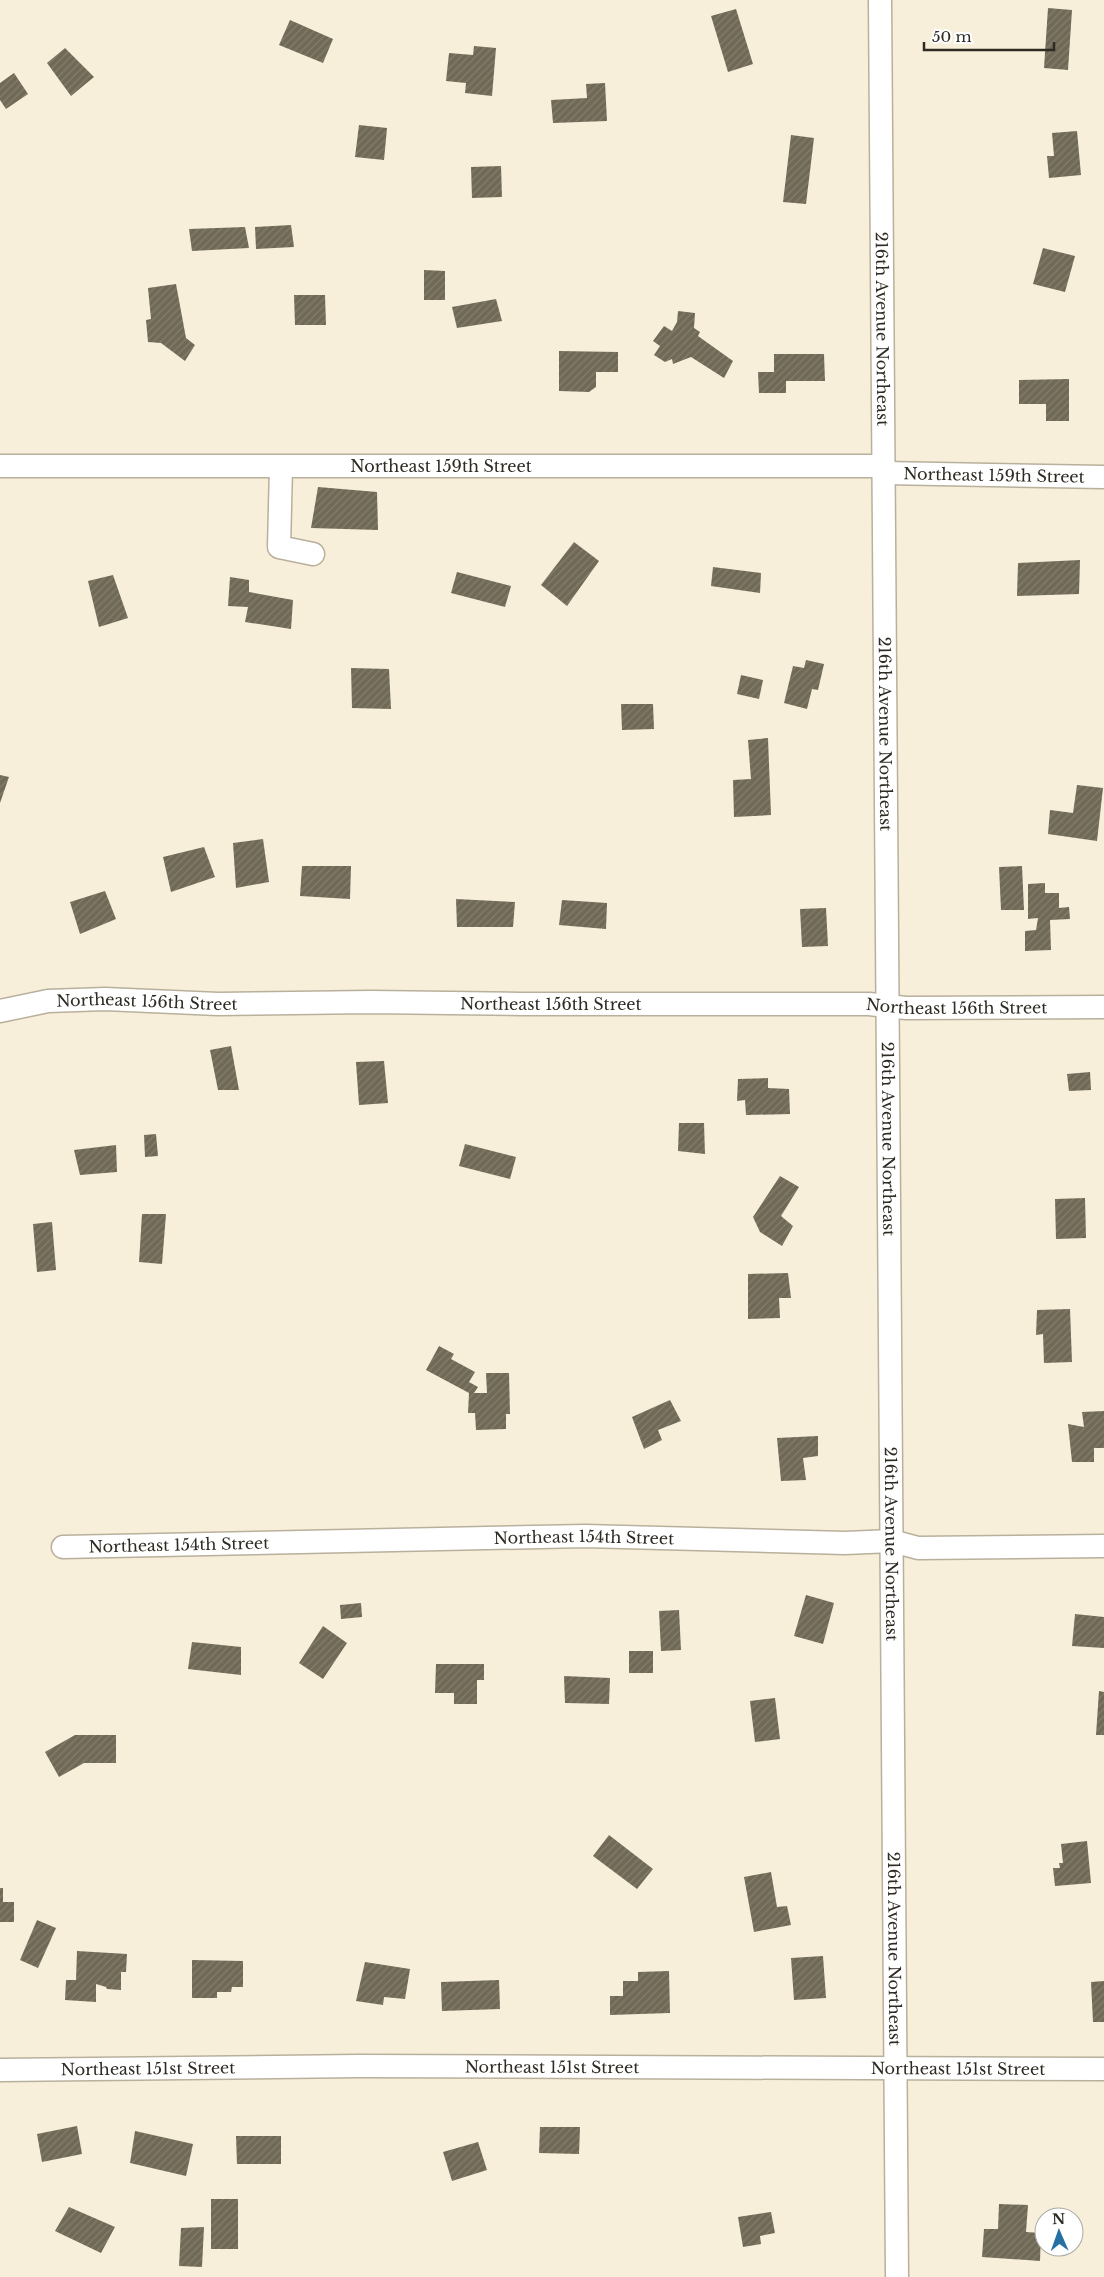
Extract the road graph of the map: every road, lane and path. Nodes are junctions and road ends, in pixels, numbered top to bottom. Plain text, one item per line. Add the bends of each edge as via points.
1 (880, 0) edge
2 (0, 466) edge
3 (281, 467) junction
4 (884, 469) junction
5 (1104, 477) edge
6 (313, 554) dead end
7 (888, 1006) junction
8 (1104, 1007) edge
9 (0, 1011) edge
10 (892, 1541) junction
11 (1104, 1546) edge
12 (63, 1547) dead end
13 (1104, 2069) edge
14 (0, 2070) edge
15 (896, 2070) junction
16 (898, 2277) edge

1 - 4 street, 216th Avenue Northeast
2 - 3 street, Northeast 159th Street
3 - 4 street, Northeast 159th Street
3 - 6 street via 279,547
4 - 5 street, Northeast 159th Street
4 - 7 street, 216th Avenue Northeast
7 - 8 street, Northeast 156th Street
7 - 9 street, Northeast 156th Street via 218,1004 105,999 48,1001
7 - 10 street, 216th Avenue Northeast
10 - 11 street, Northeast 154th Street via 918,1548
10 - 12 street, Northeast 154th Street via 845,1543 585,1536
10 - 15 street, 216th Avenue Northeast
13 - 15 street, Northeast 151st Street
14 - 15 street, Northeast 151st Street via 359,2066
15 - 16 street, 216th Avenue Northeast

